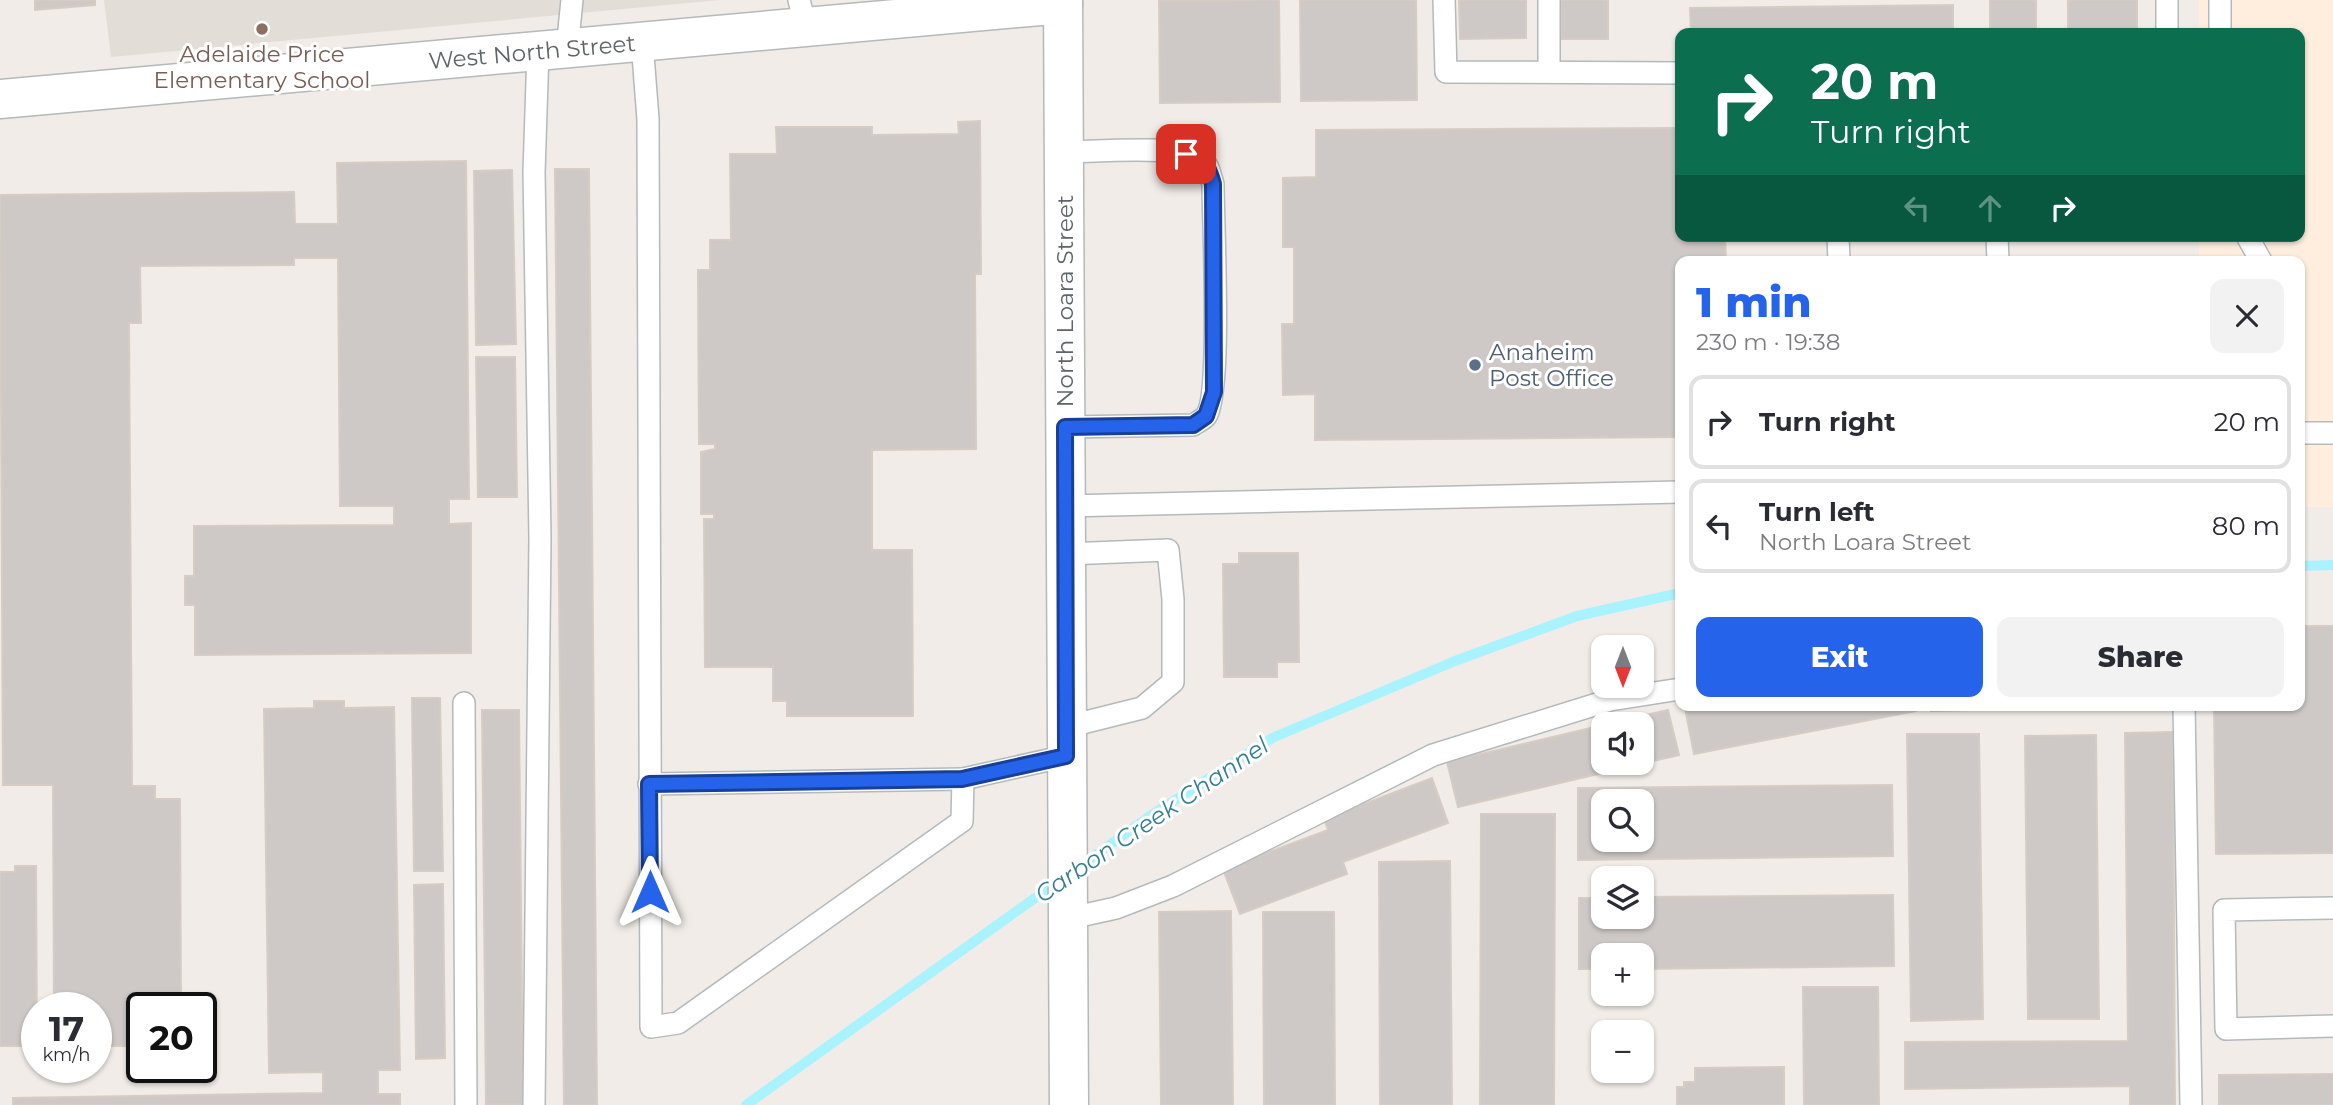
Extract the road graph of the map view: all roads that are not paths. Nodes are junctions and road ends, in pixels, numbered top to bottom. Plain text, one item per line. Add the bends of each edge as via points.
1 (572, 0) edge
2 (1444, 0) edge
3 (1549, 0) edge
4 (2167, 0) edge
5 (2220, 0) edge
6 (1063, 2) edge
7 (858, 11) edge
8 (803, 13) edge
9 (2167, 28) edge
10 (2220, 28) edge
11 (642, 42) junction
12 (553, 50) junction
13 (1549, 72) junction
14 (1675, 73) edge
15 (0, 99) edge
16 (1064, 152) junction
17 (1065, 427) junction
18 (2305, 433) edge
19 (2333, 433) edge
20 (1675, 492) edge
21 (1065, 506) junction
22 (1066, 554) junction
23 (1675, 690) edge
24 (464, 703) dead end
25 (2184, 711) edge
26 (1066, 741) junction
27 (962, 779) junction
28 (649, 784) junction
29 (2333, 908) edge
30 (1067, 914) junction
31 (2333, 1026) edge
32 (466, 1105) edge
33 (534, 1105) edge
34 (1069, 1105) edge
35 (2191, 1105) edge

1 - 12 lane
2 - 13 lane via 1446,72
3 - 13 lane
4 - 9 lane
5 - 10 lane
6 - 7 street, West North Street
6 - 16 street, North Loara Street
7 - 8 street, West North Street
8 - 11 street, West North Street
11 - 12 street, West North Street
11 - 28 lane via 648,119
12 - 15 street, West North Street
12 - 33 lane via 534,172 540,538
13 - 14 lane
16 - 17 street, North Loara Street
16 - 17 lane via 1172,151 1199,157 1208,166 1213,184 1214,305 1214,392 1206,416 1193,425
17 - 21 street, North Loara Street
18 - 19 lane
20 - 21 lane
21 - 22 street, North Loara Street
22 - 26 street, North Loara Street
22 - 26 lane via 1168,550 1172,682 1142,708
23 - 30 lane via 1610,700 1433,755 1172,886 1116,908
24 - 32 lane
25 - 35 lane
26 - 27 lane
26 - 30 street, North Loara Street
27 - 28 lane
27 - 28 lane via 962,821 678,1023 650,1027
29 - 31 lane via 2224,910 2226,1029
30 - 34 street, North Loara Street

